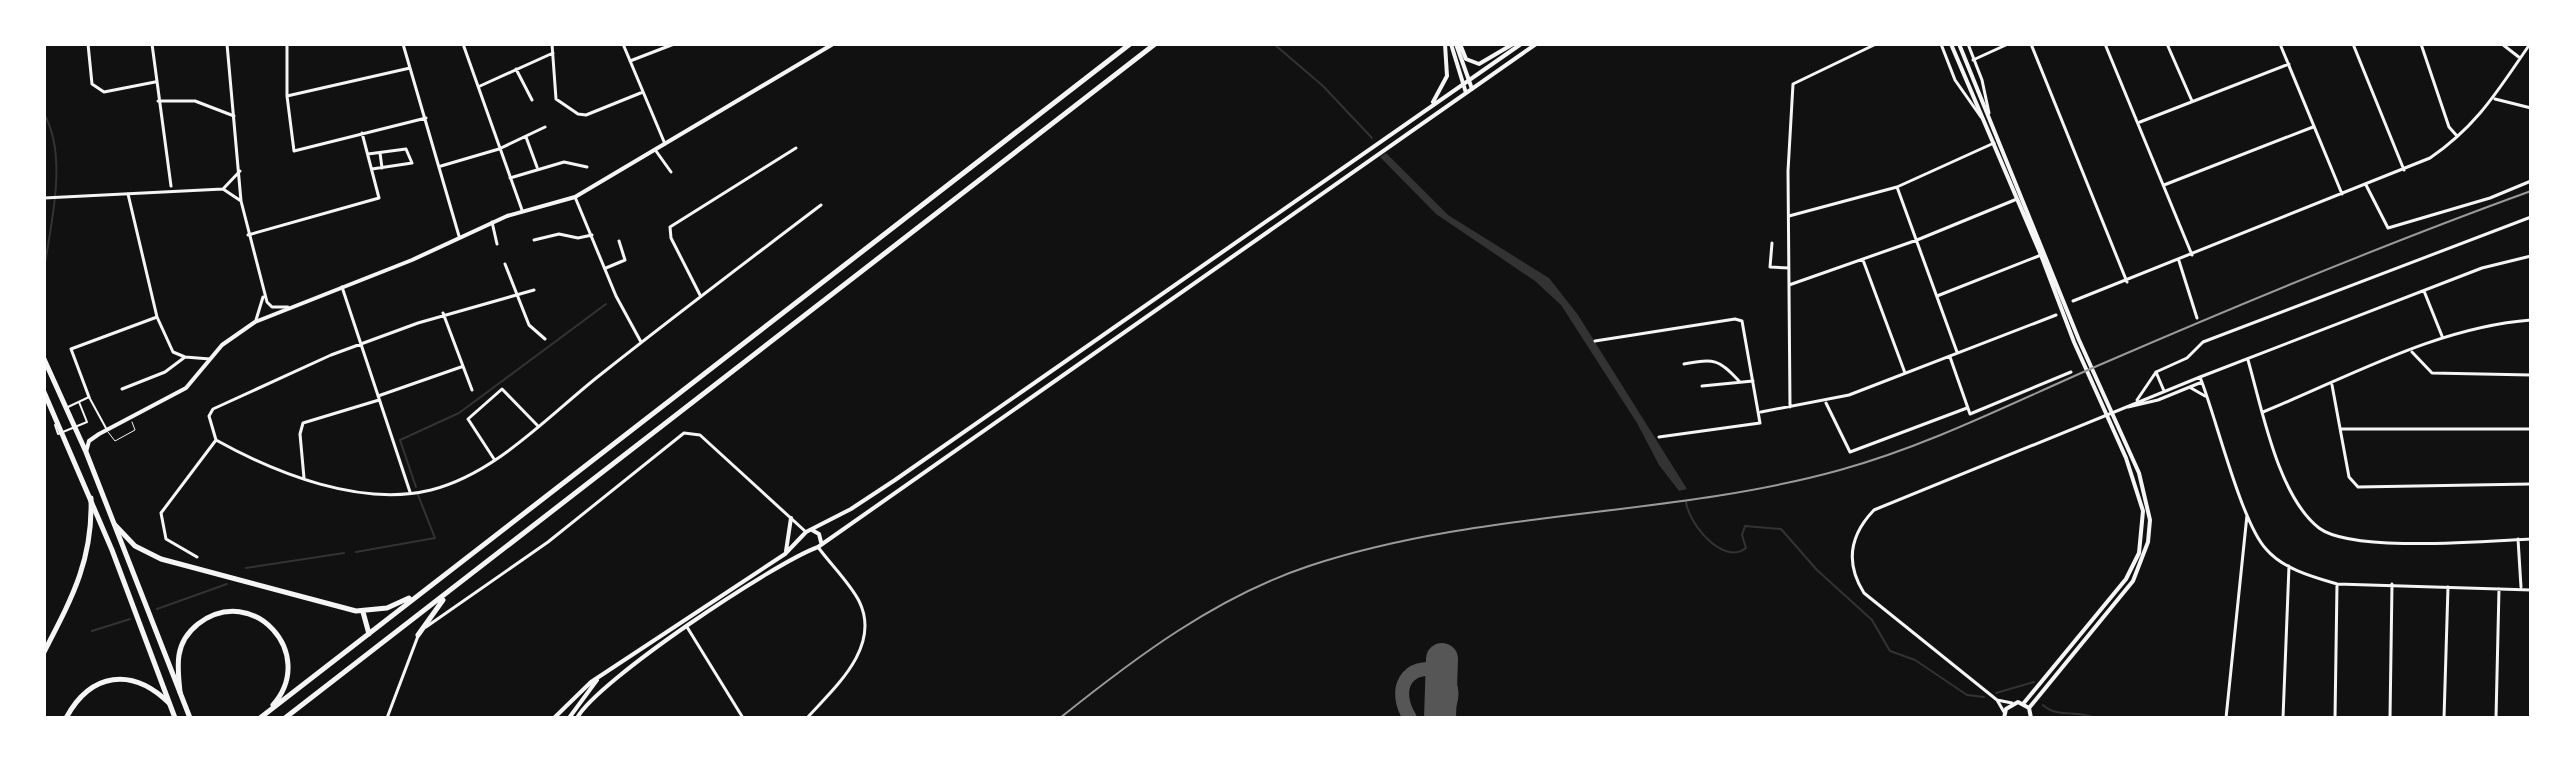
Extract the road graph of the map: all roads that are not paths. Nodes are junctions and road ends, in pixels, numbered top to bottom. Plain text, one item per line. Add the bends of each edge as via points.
1 (88, 44) edge
2 (152, 44) edge
3 (227, 44) edge
4 (287, 44) edge
5 (403, 44) edge
6 (463, 44) edge
7 (552, 44) edge
8 (623, 44) edge
9 (674, 44) edge
10 (833, 44) edge
11 (1130, 44) edge
12 (1155, 44) edge
13 (1453, 44) edge
14 (1513, 44) edge
15 (1521, 44) edge
16 (1536, 44) edge
17 (1876, 44) edge
18 (1941, 44) edge
19 (1951, 44) edge
20 (1959, 44) edge
21 (1968, 44) edge
22 (2008, 44) edge
23 (2031, 44) edge
24 (2105, 44) edge
25 (2167, 44) edge
26 (2280, 44) edge
27 (2353, 44) edge
28 (2421, 44) edge
29 (2502, 44) edge
30 (2530, 44) edge
31 (553, 53) junction
32 (2520, 58) junction
33 (1973, 60) junction
34 (630, 61) junction
35 (2289, 64) junction
36 (410, 68) junction
37 (516, 69) junction
38 (1468, 81) junction
39 (155, 82) junction
40 (1462, 85) junction
41 (479, 86) junction
42 (1472, 89) junction
43 (643, 92) junction
44 (1466, 93) junction
45 (287, 96) junction
46 (2495, 99) junction
47 (532, 100) dead end
48 (158, 101) junction
49 (2192, 101) junction
50 (1430, 106) junction
51 (2531, 108) edge
52 (234, 116) junction
53 (426, 118) junction
54 (1986, 118) junction
55 (2139, 123) junction
56 (2314, 126) junction
57 (545, 127) dead end
58 (362, 133) junction
59 (526, 137) junction
60 (2458, 137) junction
61 (1994, 143) junction
62 (665, 145) junction
63 (796, 148) dead end
64 (499, 149) junction
65 (656, 151) junction
66 (380, 153) junction
67 (368, 154) junction
68 (441, 166) junction
69 (587, 167) dead end
70 (382, 168) junction
71 (537, 168) junction
72 (372, 169) junction
73 (240, 171) junction
74 (2404, 171) junction
75 (671, 172) dead end
76 (510, 178) junction
77 (2531, 181) edge
78 (2164, 185) junction
79 (2366, 185) junction
80 (171, 186) dead end
81 (1897, 187) junction
82 (223, 189) junction
83 (128, 194) junction
84 (2342, 194) junction
85 (575, 197) junction
86 (44, 198) edge
87 (2017, 199) junction
88 (241, 201) junction
89 (821, 205) dead end
90 (522, 210) junction
91 (1789, 216) junction
92 (2531, 217) edge
93 (492, 222) junction
94 (248, 235) junction
95 (592, 235) junction
96 (459, 236) junction
97 (534, 240) dead end
98 (1917, 240) junction
99 (619, 241) dead end
100 (1772, 243) dead end
101 (497, 244) dead end
102 (2041, 255) junction
103 (2192, 255) junction
104 (2531, 256) edge
105 (1863, 260) junction
106 (2179, 261) junction
107 (505, 264) dead end
108 (606, 268) junction
109 (1789, 268) junction
110 (2127, 282) junction
111 (1789, 285) junction
112 (342, 287) junction
113 (534, 290) dead end
114 (2424, 291) junction
115 (263, 294) junction
116 (516, 295) junction
117 (700, 295) junction
118 (1936, 296) junction
119 (2073, 301) dead end
120 (288, 307) junction
121 (443, 313) junction
122 (2056, 315) dead end
123 (157, 317) junction
124 (2197, 318) dead end
125 (2531, 320) edge
126 (255, 322) junction
127 (2442, 337) junction
128 (545, 339) dead end
129 (1595, 341) dead end
130 (2076, 341) junction
131 (641, 342) junction
132 (360, 344) junction
133 (2412, 351) junction
134 (1958, 354) junction
135 (185, 357) junction
136 (1950, 357) junction
137 (44, 359) edge
138 (210, 359) junction
139 (2248, 360) junction
140 (1684, 364) dead end
141 (461, 367) junction
142 (2071, 372) dead end
143 (2156, 372) junction
144 (1906, 373) junction
145 (2531, 375) edge
146 (2200, 377) junction
147 (1739, 381) junction
148 (1753, 381) junction
149 (2202, 382) junction
150 (2332, 384) junction
151 (1702, 386) dead end
152 (2190, 387) junction
153 (122, 389) dead end
154 (472, 390) dead end
155 (2164, 391) junction
156 (44, 392) edge
157 (89, 397) junction
158 (378, 398) junction
159 (2208, 399) junction
160 (79, 402) junction
161 (1826, 402) junction
162 (2135, 403) junction
163 (1790, 407) junction
164 (66, 408) junction
165 (1967, 408) junction
166 (2124, 408) junction
167 (1759, 412) junction
168 (2263, 412) junction
169 (131, 419) junction
170 (59, 422) junction
171 (537, 425) junction
172 (2341, 429) junction
173 (2531, 429) edge
174 (107, 430) junction
175 (1659, 437) dead end
176 (216, 440) junction
177 (86, 452) junction
178 (2129, 457) junction
179 (495, 460) junction
180 (304, 478) junction
181 (2531, 484) edge
182 (411, 493) junction
183 (91, 498) junction
184 (2247, 515) junction
185 (791, 518) junction
186 (115, 525) junction
187 (812, 530) junction
188 (806, 532) junction
189 (802, 539) junction
190 (2518, 539) junction
191 (2531, 539) edge
192 (819, 544) junction
193 (811, 549) junction
194 (785, 554) junction
195 (197, 557) dead end
196 (2289, 566) junction
197 (2337, 584) junction
198 (2392, 584) junction
199 (427, 587) junction
200 (2448, 587) junction
201 (2499, 589) junction
202 (2521, 589) junction
203 (2531, 590) edge
204 (449, 593) junction
205 (362, 611) junction
206 (687, 627) junction
207 (369, 634) junction
208 (418, 635) junction
209 (44, 652) edge
210 (601, 675) junction
211 (180, 692) junction
212 (1997, 700) junction
213 (169, 703) junction
214 (2012, 703) junction
215 (2023, 704) junction
216 (2031, 714) edge
217 (2004, 715) edge
218 (262, 716) edge
219 (66, 718) edge
220 (175, 718) edge
221 (190, 718) edge
222 (285, 718) edge
223 (387, 718) edge
224 (554, 718) edge
225 (569, 718) edge
226 (577, 718) edge
227 (743, 718) edge
228 (807, 718) edge
229 (2226, 718) edge
230 (2283, 718) edge
231 (2335, 718) edge
232 (2390, 718) edge
233 (2444, 718) edge
234 (2496, 718) edge

1 - 39 street via 92,84 104,92
2 - 39 street
3 - 52 street
4 - 45 street
5 - 36 street
6 - 41 street
7 - 31 street
8 - 34 street
9 - 34 street
10 - 62 main road
11 - 199 highway
12 - 204 highway
13 - 14 main road via 1479,64
13 - 38 main road
13 - 40 main road
13 - 50 main road via 1447,76
15 - 38 main road
16 - 42 main road
17 - 91 street via 1793,84
18 - 54 street via 1955,80
19 - 54 main road
20 - 54 main road
21 - 33 street
22 - 33 street
23 - 110 street
24 - 55 street
25 - 49 street
26 - 35 street
27 - 74 street
28 - 60 street via 2449,127
29 - 32 street
30 - 32 street
31 - 37 street
31 - 43 street via 556,99 586,115
32 - 46 street
33 - 54 street via 1982,80
34 - 43 street
35 - 49 street
35 - 56 street
36 - 45 street
36 - 53 street
37 - 41 street
37 - 47 street
38 - 40 main road
38 - 42 main road
39 - 48 street
40 - 44 main road
40 - 50 main road
41 - 64 street
42 - 44 main road
43 - 62 street
44 - 192 main road
45 - 58 street via 294,151
46 - 51 street
46 - 60 street
48 - 52 street via 195,101
48 - 80 street
49 - 55 street
50 - 187 main road via 895,480
52 - 73 street
53 - 58 street
53 - 68 street
54 - 61 main road
54 - 130 main road
55 - 78 street
56 - 78 street
56 - 84 street
57 - 59 street
58 - 67 street
59 - 64 street
59 - 71 street
60 - 74 street
61 - 81 street
61 - 87 main road
62 - 65 main road
63 - 117 street via 670,227
64 - 68 street
64 - 76 street
65 - 75 street
65 - 85 main road
66 - 67 street
66 - 70 street
66 - 70 street via 406,149 412,163
67 - 72 street
68 - 96 street
69 - 71 street via 564,162
70 - 72 street
71 - 76 street
72 - 94 street via 379,198
73 - 82 street
73 - 88 street
74 - 79 street
76 - 90 street
77 - 79 street via 2388,228
78 - 103 street
79 - 84 street
81 - 91 street
81 - 98 street
82 - 83 street
82 - 88 street
83 - 86 street
83 - 123 street
84 - 103 street
85 - 90 main road
85 - 95 street
87 - 98 street
87 - 102 main road
88 - 94 street
89 - 117 street
90 - 93 main road
91 - 109 street
92 - 143 street via 2213,338
93 - 96 main road
93 - 101 street
94 - 115 street
95 - 97 street
95 - 108 street
96 - 112 main road
98 - 105 street
98 - 118 street
99 - 108 street via 625,260
100 - 109 street via 1770,267
102 - 118 street
102 - 130 main road
103 - 106 street
104 - 114 street
105 - 111 street
105 - 144 street
106 - 110 street
106 - 124 street
107 - 116 street
108 - 131 street
109 - 111 street
110 - 119 street
111 - 163 street
112 - 120 main road
112 - 132 street
113 - 116 street
114 - 127 street
114 - 139 street
115 - 120 street via 272,307
115 - 126 street
116 - 121 street
116 - 128 street via 529,325
117 - 131 street
118 - 134 street
120 - 126 main road
121 - 132 street
121 - 141 street
122 - 134 street
123 - 135 street via 173,352
123 - 157 street via 71,349
125 - 127 street via 2494,322
126 - 138 main road
127 - 133 street
129 - 148 street via 1738,319 1744,324
130 - 178 main road
131 - 171 street
132 - 158 street
132 - 176 street via 213,409 209,416
133 - 145 street via 2432,373
133 - 150 street
134 - 136 street
135 - 138 street
135 - 153 street via 165,372
136 - 144 street
136 - 165 street
137 - 164 highway
138 - 169 main road via 186,388
139 - 146 street
139 - 168 street
140 - 147 street via 1712,359
141 - 154 street
141 - 158 street
142 - 165 street via 1971,414
143 - 155 street
143 - 162 street
144 - 161 street
146 - 149 street
146 - 155 street
147 - 148 street
147 - 151 street
148 - 167 street
149 - 152 street
149 - 159 street
150 - 168 street
150 - 172 street
152 - 159 street
152 - 166 street
155 - 162 street
156 - 170 highway
157 - 160 street
157 - 174 street
158 - 180 street via 303,423
158 - 182 street
159 - 184 street
160 - 164 street
160 - 170 street via 87,422 58,434
161 - 163 street
161 - 165 street via 1850,452
162 - 166 street
163 - 167 street
164 - 177 highway
166 - 212 street via 1887,502 1856,533 1851,559 1864,593
167 - 175 street via 1760,423
168 - 190 street via 2288,488 2303,512 2328,534 2364,542
169 - 174 main road
169 - 174 lane via 135,430 115,441
170 - 183 highway
171 - 179 street
171 - 179 street via 502,389 468,419
172 - 173 street
172 - 181 street via 2349,477 2358,487
174 - 177 main road via 91,439
176 - 180 street
176 - 195 street via 161,513 166,539
177 - 186 highway
178 - 215 main road via 2142,500 2139,553 2126,579
178 - 216 main road via 2145,489 2150,520 2140,567
179 - 182 street via 449,484
180 - 182 street via 375,493
183 - 209 highway via 86,564
183 - 213 highway
184 - 196 street via 2265,548
184 - 229 street
185 - 188 street
185 - 194 main road
185 - 208 street via 700,435 684,433 548,542 434,618
186 - 205 highway via 135,546 161,559
186 - 211 highway
187 - 188 main road
187 - 192 main road via 819,534
188 - 189 main road
189 - 193 main road
189 - 194 main road
190 - 191 street
190 - 202 street
192 - 193 main road
192 - 228 street via 861,605 863,641 850,669
193 - 206 main road
194 - 210 main road
196 - 197 street
196 - 230 street
197 - 198 street
197 - 231 street
198 - 200 street
198 - 232 street
199 - 205 highway via 387,608
199 - 207 highway
200 - 201 street
200 - 233 street
201 - 202 street
201 - 234 street
202 - 203 street
204 - 208 highway
204 - 222 highway
205 - 207 highway
206 - 226 main road via 606,686
206 - 227 street
207 - 218 highway
208 - 223 street
210 - 224 main road
210 - 225 main road
211 - 218 highway via 179,657 192,630 221,613 254,614 280,635 289,660 286,683
211 - 221 highway
212 - 214 street
212 - 217 street
213 - 219 highway via 141,682 104,681 81,694
213 - 220 highway
214 - 215 main road
214 - 217 main road
215 - 216 main road

